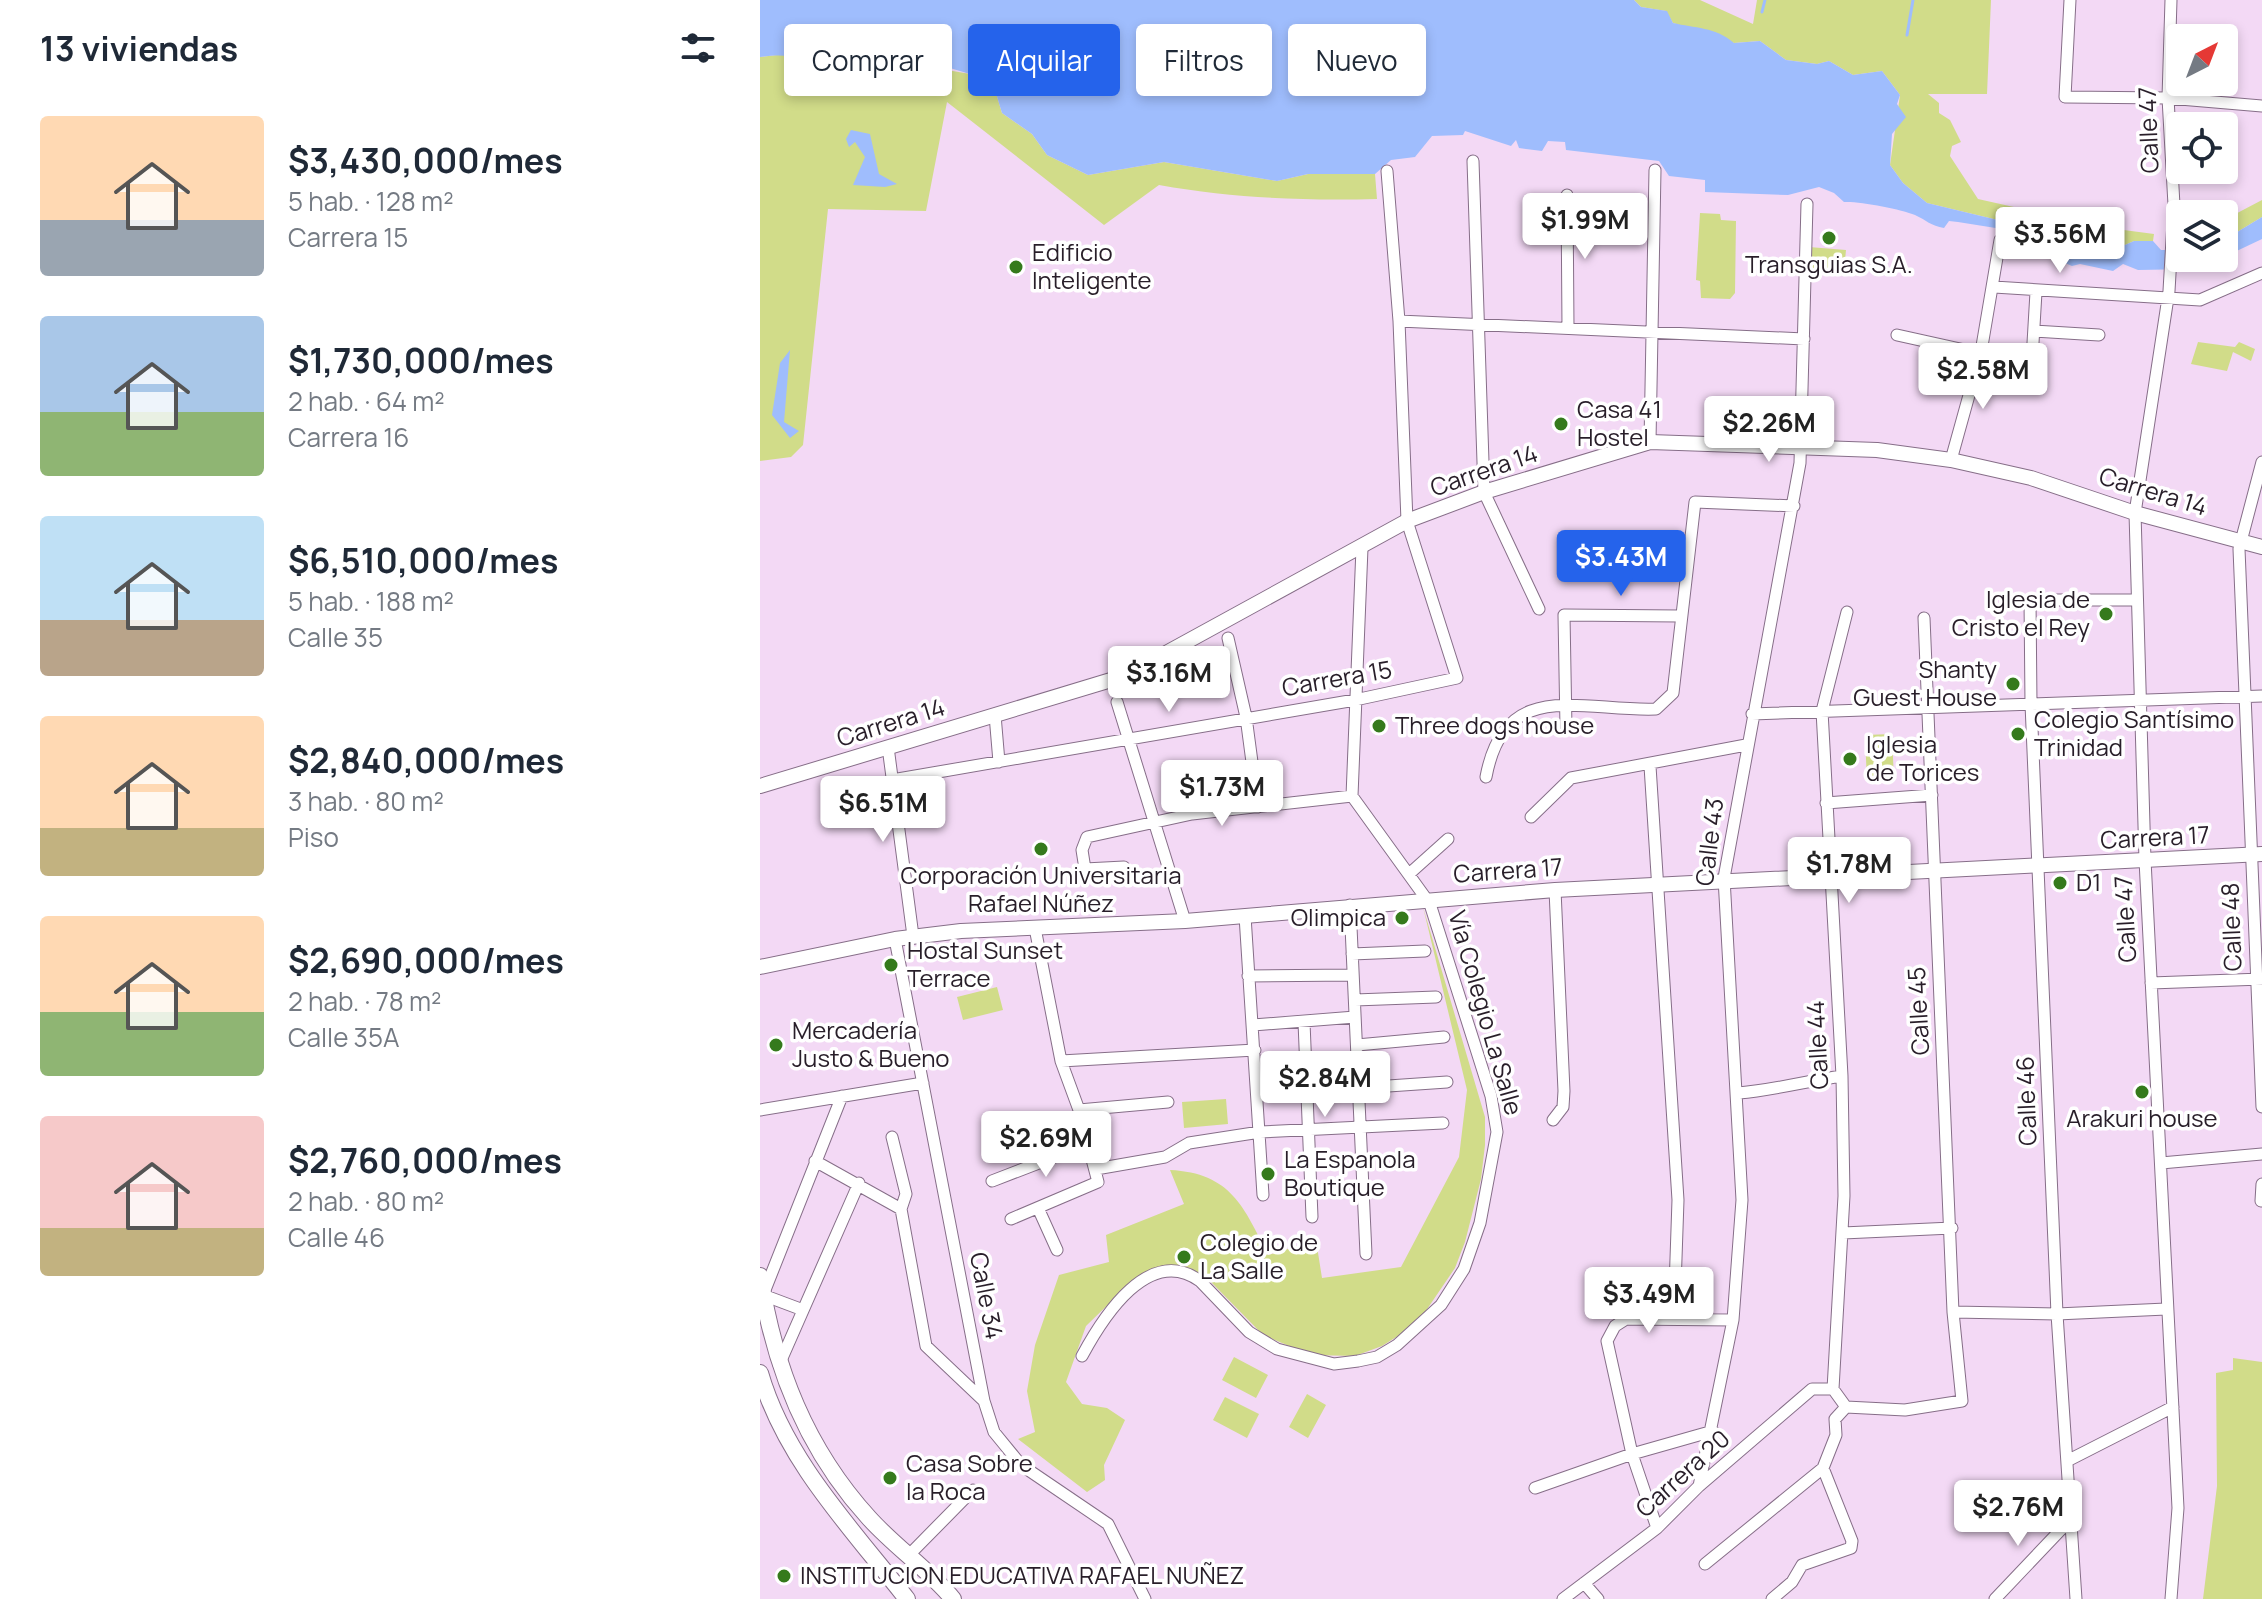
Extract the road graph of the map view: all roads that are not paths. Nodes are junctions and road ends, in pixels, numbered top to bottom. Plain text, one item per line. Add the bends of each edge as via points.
1 (2070, 0) edge
2 (2171, 0) edge
3 (2168, 98) junction
4 (2262, 106) edge
5 (1473, 161) dead end
6 (1655, 170) dead end
7 (1387, 171) dead end
8 (1567, 195) dead end
9 (1807, 204) dead end
10 (2000, 240) dead end
11 (2262, 273) edge
12 (1994, 287) junction
13 (2036, 292) junction
14 (2168, 295) junction
15 (1399, 321) junction
16 (1480, 324) junction
17 (1568, 327) junction
18 (1651, 331) junction
19 (2034, 331) junction
20 (1897, 335) dead end
21 (2099, 335) dead end
22 (1804, 339) junction
23 (1981, 352) junction
24 (1650, 442) junction
25 (1802, 445) junction
26 (1951, 460) junction
27 (2262, 462) edge
28 (1484, 492) junction
29 (1794, 506) junction
30 (2135, 513) junction
31 (1407, 521) junction
32 (2239, 540) junction
33 (1647, 546) dead end
34 (2262, 547) edge
35 (1362, 548) junction
36 (1686, 551) junction
37 (2137, 600) junction
38 (1539, 609) dead end
39 (1847, 612) dead end
40 (1679, 616) junction
41 (1924, 618) dead end
42 (1228, 638) dead end
43 (2243, 696) junction
44 (2262, 696) edge
45 (1355, 700) junction
46 (2141, 701) junction
47 (1117, 702) dead end
48 (1565, 704) junction
49 (2031, 704) junction
50 (1929, 708) junction
51 (1822, 711) junction
52 (1752, 714) junction
53 (995, 715) junction
54 (1246, 717) junction
55 (1566, 728) dead end
56 (1129, 740) junction
57 (1746, 745) junction
58 (888, 747) junction
59 (999, 762) junction
60 (1650, 766) junction
61 (1486, 777) dead end
62 (892, 780) junction
63 (760, 786) edge
64 (1932, 795) junction
65 (1352, 796) junction
66 (1826, 803) junction
67 (1258, 807) junction
68 (1531, 817) dead end
69 (1154, 821) junction
70 (1448, 839) dead end
71 (2257, 855) edge
72 (2145, 860) junction
73 (2040, 866) junction
74 (1124, 867) dead end
75 (1934, 872) junction
76 (1409, 874) junction
77 (1829, 877) junction
78 (1724, 883) junction
79 (1659, 886) junction
80 (1555, 890) junction
81 (1426, 898) junction
82 (1350, 905) junction
83 (1245, 916) junction
84 (1185, 921) junction
85 (1035, 928) junction
86 (913, 936) junction
87 (895, 939) junction
88 (1425, 951) dead end
89 (1352, 954) junction
90 (760, 967) edge
91 (1353, 975) junction
92 (1248, 976) junction
93 (2259, 979) edge
94 (2151, 983) junction
95 (1436, 997) dead end
96 (1355, 1000) junction
97 (1355, 1017) junction
98 (1304, 1022) junction
99 (1253, 1025) junction
100 (1444, 1037) dead end
101 (1357, 1045) junction
102 (1255, 1050) junction
103 (1061, 1061) junction
104 (1842, 1076) junction
105 (1447, 1082) dead end
106 (923, 1083) junction
107 (1359, 1088) junction
108 (1739, 1093) junction
109 (842, 1096) junction
110 (1168, 1102) dead end
111 (2262, 1107) edge
112 (760, 1110) edge
113 (1079, 1110) junction
114 (1553, 1120) dead end
115 (1443, 1123) dead end
116 (1361, 1128) junction
117 (1260, 1132) junction
118 (1308, 1132) junction
119 (892, 1137) dead end
120 (1088, 1144) junction
121 (2262, 1154) edge
122 (815, 1161) junction
123 (2161, 1163) junction
124 (1097, 1176) junction
125 (992, 1181) dead end
126 (859, 1183) junction
127 (2262, 1184) edge
128 (1263, 1195) dead end
129 (2261, 1201) edge
130 (1038, 1208) junction
131 (901, 1209) junction
132 (1312, 1217) dead end
133 (1011, 1219) dead end
134 (1952, 1228) junction
135 (1843, 1233) junction
136 (1057, 1250) dead end
137 (1366, 1254) dead end
138 (760, 1276) edge
139 (763, 1295) junction
140 (2166, 1309) junction
141 (803, 1310) junction
142 (1953, 1312) junction
143 (2057, 1314) junction
144 (1674, 1317) junction
145 (1733, 1320) junction
146 (1082, 1356) dead end
147 (779, 1365) junction
148 (760, 1373) edge
149 (1833, 1389) junction
150 (984, 1401) junction
151 (1846, 1407) junction
152 (2173, 1407) junction
153 (1713, 1431) junction
154 (1632, 1454) junction
155 (2069, 1460) junction
156 (1823, 1468) junction
157 (1699, 1486) junction
158 (1535, 1488) dead end
159 (973, 1490) dead end
160 (2070, 1520) junction
161 (1657, 1528) junction
162 (909, 1555) junction
163 (1705, 1564) dead end
164 (1584, 1583) junction
165 (907, 1599) edge
166 (953, 1599) edge
167 (1145, 1599) edge
168 (1563, 1599) edge
169 (1598, 1599) edge
170 (1772, 1599) edge
171 (1995, 1599) edge
172 (2076, 1599) edge
173 (2171, 1599) edge

1 - 3 street via 2065,97
2 - 3 street, Calle 47
3 - 4 street
3 - 14 street, Calle 47 via 2174,205
5 - 16 street
6 - 18 street
7 - 15 street
8 - 17 street
9 - 22 street, Calle 43
10 - 12 street
11 - 14 street via 2200,300
12 - 13 street
12 - 23 street
13 - 14 street
13 - 19 street
14 - 30 street, Calle 47
15 - 16 street
15 - 31 street
16 - 17 street
16 - 28 street
17 - 18 street
18 - 22 street
18 - 24 street
19 - 21 street
19 - 23 street via 2031,363
20 - 23 street
22 - 25 street, Calle 43
23 - 26 street
24 - 25 main road, Carrera 14
24 - 28 main road, Carrera 14
25 - 26 main road, Carrera 14
25 - 29 street, Calle 43
26 - 30 main road, Carrera 14 via 2031,478
27 - 32 street, Calle 48
28 - 31 main road, Carrera 14
28 - 38 street
29 - 36 street via 1695,502
29 - 52 street, Calle 43
30 - 32 main road, Carrera 14
30 - 37 street, Calle 47
31 - 35 main road, Carrera 14
31 - 45 street, Carrera 15 via 1457,678
32 - 34 main road, Carrera 14
32 - 43 street, Calle 48
33 - 36 street
35 - 45 street
35 - 53 main road, Carrera 14 via 1137,669
36 - 40 street
37 - 46 street, Calle 47
37 - 49 street, Calle 46 via 2030,600
39 - 51 street, Calle 44
40 - 48 street via 1673,693 1665,704 1642,710
40 - 48 street via 1564,615
41 - 50 street, Calle 45
42 - 54 street
43 - 44 street
43 - 46 street
43 - 71 street, Calle 48
45 - 54 street, Carrera 15
45 - 65 street
46 - 49 street
46 - 72 street, Calle 47
47 - 56 street
48 - 55 street
48 - 61 street via 1543,705 1512,721 1491,750
49 - 50 street
49 - 73 street, Calle 46
50 - 51 street
50 - 64 street, Calle 45
51 - 52 street
51 - 66 street, Calle 44
52 - 57 street, Calle 43
53 - 58 main road, Carrera 14
53 - 59 street
54 - 56 street, Carrera 15
54 - 67 street
56 - 59 street, Carrera 15
56 - 69 street
57 - 60 street
57 - 78 street, Calle 43
58 - 62 street
58 - 63 main road, Carrera 14
59 - 62 street, Carrera 15
60 - 68 street via 1571,778
60 - 79 street
62 - 86 street
64 - 66 street
64 - 75 street, Calle 45
65 - 67 street
65 - 76 street, Vía Colegio La Salle
66 - 77 street, Calle 44
67 - 69 street
69 - 74 street via 1087,837 1082,850 1085,869
69 - 84 street
70 - 76 street
71 - 72 main road, Carrera 17
71 - 93 street, Calle 48
72 - 73 main road, Carrera 17
72 - 94 street, Calle 47
73 - 75 main road, Carrera 17
73 - 143 street, Calle 46
75 - 77 main road, Carrera 17
75 - 134 street, Calle 45
76 - 81 street, Vía Colegio La Salle
77 - 78 main road, Carrera 17
77 - 104 street, Calle 44
78 - 79 main road, Carrera 17
78 - 108 street, Calle 43
79 - 80 main road, Carrera 17
79 - 144 street via 1678,1200
80 - 81 main road, Carrera 17
80 - 114 street via 1564,1091 1563,1107
81 - 82 main road, Carrera 17
81 - 146 street, Vía Colegio La Salle via 1491,1096 1497,1132 1475,1243 1441,1305 1377,1357 1334,1364 1277,1349 1249,1332 1191,1274 1159,1271 1110,1310
82 - 83 main road, Carrera 17
82 - 89 street
83 - 84 main road, Carrera 17
83 - 92 street
84 - 85 main road, Carrera 17
85 - 86 main road, Carrera 17
85 - 103 street
86 - 87 main road, Carrera 17
87 - 90 main road, Carrera 17
87 - 106 street, Calle 34
88 - 89 street
89 - 91 street
91 - 92 street
91 - 96 street
92 - 99 street
93 - 94 street
93 - 111 street, Calle 48
94 - 123 street, Calle 47
95 - 96 street
96 - 97 street
97 - 98 street
97 - 101 street
98 - 99 street
98 - 118 street
99 - 102 street
100 - 101 street
101 - 107 street
102 - 103 street
102 - 117 street
103 - 113 street
104 - 108 street
104 - 135 street, Calle 44
105 - 107 street
106 - 109 street
106 - 150 street, Calle 34
107 - 116 street
108 - 145 street, Calle 43 via 1743,1198
109 - 112 street
109 - 122 street
110 - 113 street
113 - 120 street
115 - 116 street
116 - 118 street
116 - 137 street
117 - 118 street
117 - 124 street via 1189,1143 1165,1157
117 - 128 street
118 - 132 street
119 - 131 street via 906,1194
120 - 124 street
120 - 125 street
121 - 123 street
122 - 126 street
122 - 139 street
123 - 140 street, Calle 47
124 - 130 street
126 - 131 street
126 - 141 street
127 - 129 street
130 - 133 street
130 - 136 street
131 - 150 street via 926,1346
134 - 135 street
134 - 142 street, Calle 45
135 - 149 street, Calle 44
138 - 139 highway
139 - 141 street
139 - 147 highway
140 - 143 street
140 - 152 street, Calle 47
141 - 147 street
142 - 143 street
142 - 151 street, Calle 45 via 1962,1401 1905,1410
143 - 155 street, Calle 46
144 - 145 street
144 - 154 street via 1626,1319 1607,1341
145 - 153 street, Calle 43
147 - 162 highway via 797,1411 831,1469 869,1519
148 - 165 highway via 801,1462
149 - 151 street
149 - 157 street, Carrera 20 via 1812,1389
150 - 167 street, Calle 34 via 994,1432 1021,1465 1108,1524
151 - 156 street via 1835,1419 1836,1435
152 - 155 street
152 - 173 street, Calle 47 via 2178,1508
153 - 154 street
153 - 157 street, Calle 43
154 - 158 street
154 - 161 street
155 - 160 street, Calle 46
156 - 163 street
156 - 170 street via 1851,1548 1802,1565
157 - 161 street, Carrera 20
159 - 162 street
160 - 171 street
160 - 172 street, Calle 46
161 - 164 street, Carrera 20
162 - 166 highway
164 - 168 street, Carrera 20
164 - 169 street

